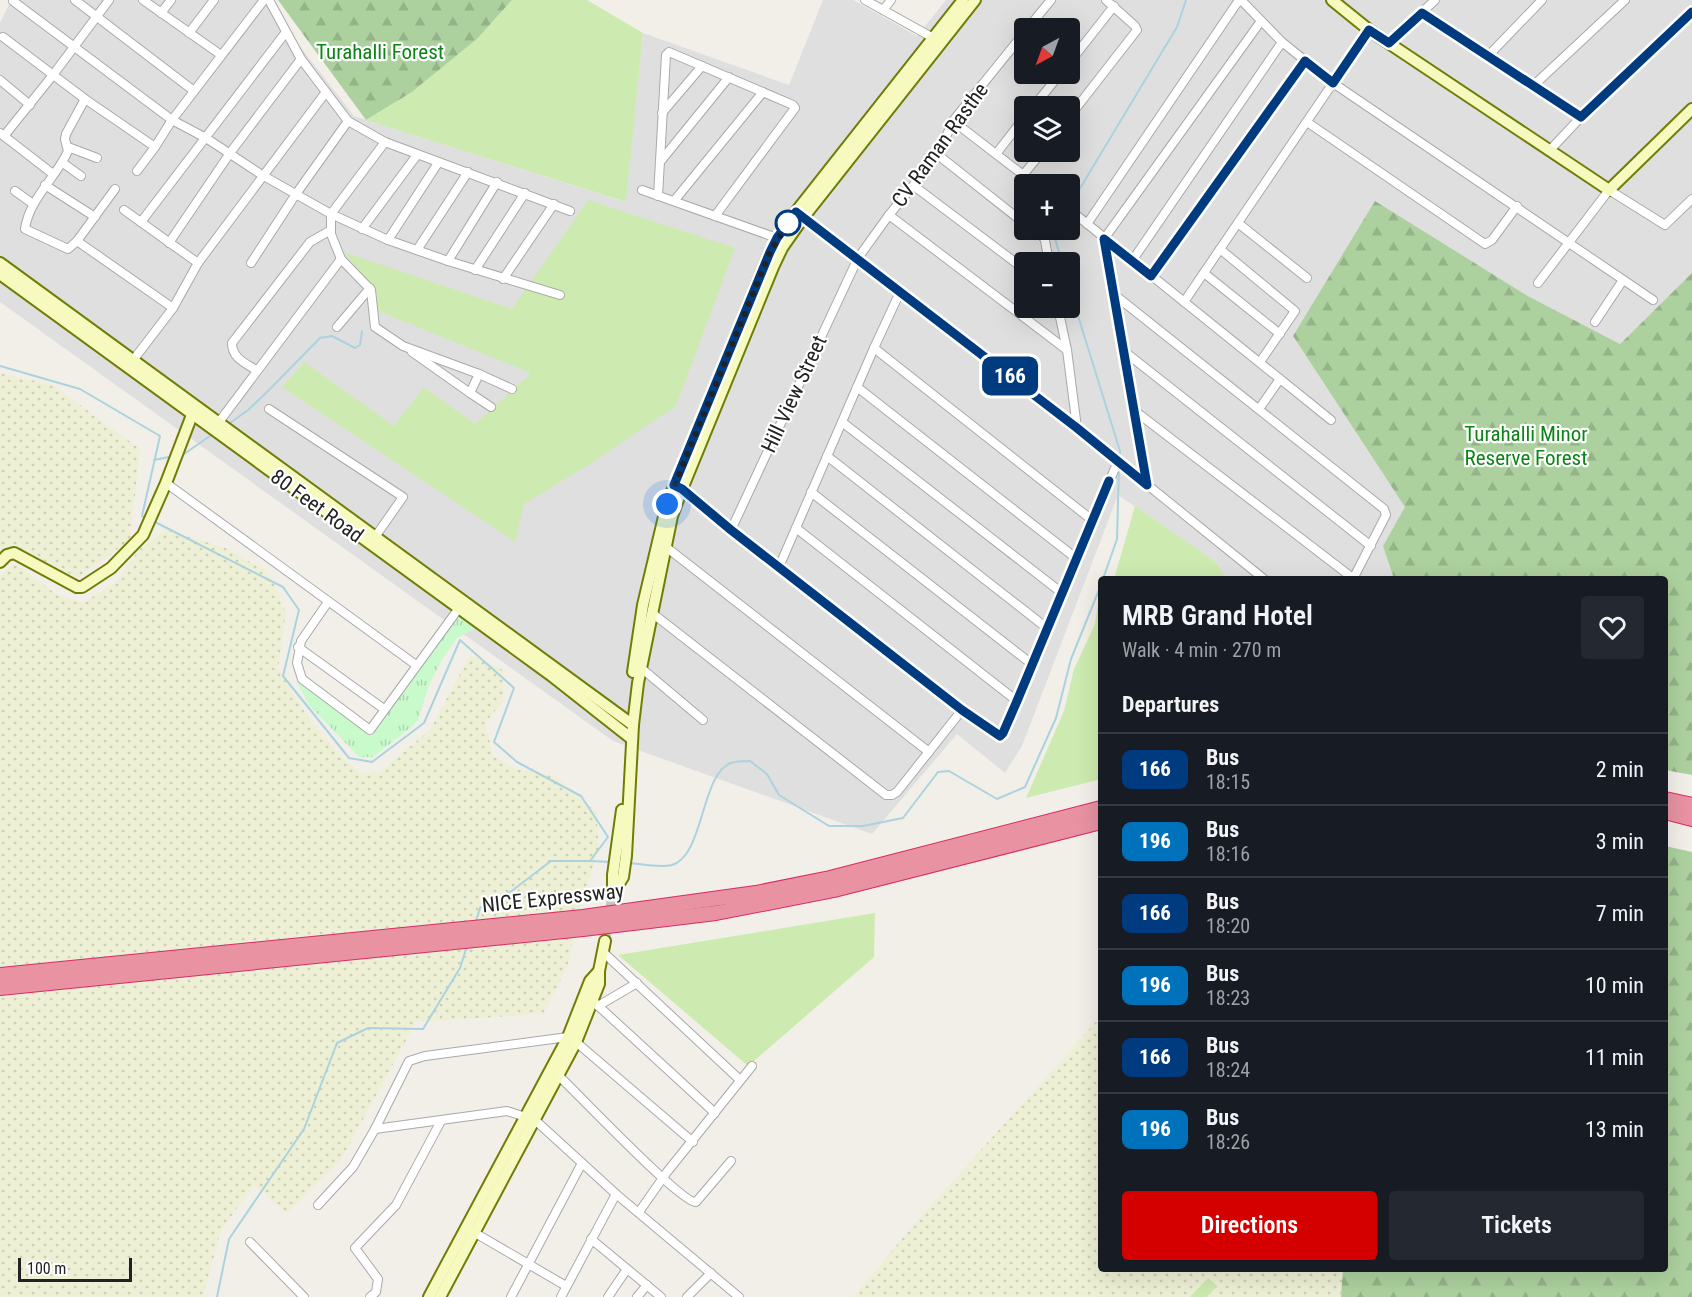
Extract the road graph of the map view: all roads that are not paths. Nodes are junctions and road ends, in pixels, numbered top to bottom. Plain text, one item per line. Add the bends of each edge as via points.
1 (75, 0) edge
2 (109, 0) edge
3 (143, 0) edge
4 (171, 0) edge
5 (214, 0) edge
6 (264, 0) edge
7 (269, 0) edge
8 (865, 0) edge
9 (891, 0) edge
10 (963, 0) edge
11 (975, 0) edge
12 (1051, 0) edge
13 (1106, 0) edge
14 (1240, 0) edge
15 (1333, 0) edge
16 (1435, 0) edge
17 (1542, 0) edge
18 (1625, 0) edge
19 (13, 1) edge
20 (1114, 6) junction
21 (883, 10) junction
22 (161, 12) junction
23 (1692, 12) edge
24 (1422, 13) junction
25 (98, 16) junction
26 (1036, 18) edge
27 (1261, 21) junction
28 (1369, 30) junction
29 (286, 32) junction
30 (189, 33) junction
31 (3, 37) dead end
32 (937, 40) junction
33 (1282, 42) junction
34 (1389, 43) junction
35 (1014, 45) edge
36 (75, 47) junction
37 (1080, 49) edge
38 (221, 55) junction
39 (1488, 56) junction
40 (301, 59) junction
41 (1305, 61) junction
42 (702, 66) junction
43 (53, 75) junction
44 (729, 77) junction
45 (0, 80) edge
46 (1333, 83) junction
47 (1052, 84) edge
48 (1533, 86) junction
49 (194, 91) junction
50 (326, 92) junction
51 (763, 92) junction
52 (1042, 96) edge
53 (86, 99) junction
54 (1080, 103) edge
55 (30, 105) junction
56 (1692, 110) edge
57 (662, 113) junction
58 (1581, 117) junction
59 (172, 120) junction
60 (348, 121) junction
61 (953, 121) junction
62 (1307, 122) junction
63 (1014, 131) edge
64 (2, 134) edge
65 (206, 138) junction
66 (385, 142) junction
67 (68, 147) junction
68 (155, 147) junction
69 (1550, 150) junction
70 (230, 153) junction
71 (996, 154) junction
72 (417, 155) junction
73 (938, 155) junction
74 (98, 158) dead end
75 (438, 162) junction
76 (1033, 162) edge
77 (63, 163) junction
78 (659, 163) junction
79 (137, 171) dead end
80 (468, 172) junction
81 (53, 174) junction
82 (1022, 174) edge
83 (1024, 174) edge
84 (262, 175) junction
85 (81, 176) dead end
86 (497, 183) junction
87 (45, 186) junction
88 (914, 186) junction
89 (115, 189) dead end
90 (642, 190) dead end
91 (1609, 190) junction
92 (15, 191) dead end
93 (525, 193) junction
94 (296, 194) junction
95 (658, 196) junction
96 (1692, 199) edge
97 (674, 201) junction
98 (33, 204) junction
99 (554, 204) junction
100 (1517, 206) junction
101 (124, 210) dead end
102 (570, 211) dead end
103 (331, 214) junction
104 (800, 215) junction
105 (889, 215) junction
106 (1014, 215) edge
107 (95, 216) junction
108 (715, 216) junction
109 (1080, 218) edge
110 (141, 222) junction
111 (1238, 223) junction
112 (1087, 224) junction
113 (362, 229) junction
114 (331, 230) junction
115 (777, 238) junction
116 (1104, 239) junction
117 (388, 240) junction
118 (77, 241) junction
119 (1569, 242) junction
120 (169, 243) junction
121 (1220, 249) junction
122 (417, 250) junction
123 (858, 258) junction
124 (341, 259) junction
125 (447, 261) junction
126 (1014, 261) edge
127 (1132, 261) junction
128 (0, 263) edge
129 (198, 263) junction
130 (251, 263) dead end
131 (475, 270) junction
132 (1204, 273) junction
133 (0, 274) edge
134 (1151, 276) junction
135 (1307, 278) dead end
136 (503, 279) junction
137 (1623, 280) junction
138 (1538, 283) dead end
139 (370, 288) junction
140 (900, 292) junction
141 (560, 296) dead end
142 (1116, 296) junction
143 (1653, 300) dead end
144 (1184, 302) junction
145 (172, 308) junction
146 (1060, 318) edge
147 (1595, 322) dead end
148 (337, 327) dead end
149 (1280, 334) junction
150 (403, 345) junction
151 (874, 348) junction
152 (1067, 350) junction
153 (1125, 352) junction
154 (1260, 362) junction
155 (130, 364) junction
156 (256, 370) junction
157 (479, 374) junction
158 (1280, 379) junction
159 (857, 387) junction
160 (512, 389) dead end
161 (470, 393) junction
162 (491, 407) dead end
163 (269, 409) dead end
164 (1259, 409) junction
165 (1135, 411) junction
166 (192, 415) junction
167 (1331, 420) dead end
168 (842, 422) junction
169 (216, 426) junction
170 (1077, 428) junction
171 (827, 456) junction
172 (1118, 462) junction
173 (166, 483) junction
174 (1147, 485) junction
175 (678, 487) junction
176 (811, 492) junction
177 (1092, 520) junction
178 (796, 528) junction
179 (731, 530) junction
180 (375, 537) junction
181 (1371, 546) junction
182 (666, 547) junction
183 (1077, 559) junction
184 (0, 562) edge
185 (779, 567) junction
186 (1260, 576) edge
187 (1349, 576) edge
188 (1355, 576) edge
189 (1062, 593) junction
190 (328, 602) junction
191 (459, 608) junction
192 (652, 613) junction
193 (1048, 629) junction
194 (298, 647) junction
195 (416, 665) junction
196 (1033, 665) junction
197 (640, 667) junction
198 (1017, 701) junction
199 (384, 709) junction
200 (962, 710) junction
201 (703, 720) dead end
202 (629, 729) junction
203 (929, 752) junction
204 (1668, 800) edge
205 (1692, 805) edge
206 (1098, 809) edge
207 (1668, 814) edge
208 (1692, 819) edge
209 (1098, 823) edge
210 (618, 876) dead end
211 (456, 935) junction
212 (605, 940) tunnel mouth
213 (603, 952) junction
214 (598, 971) junction
215 (0, 975) edge
216 (637, 983) junction
217 (0, 988) edge
218 (596, 1004) junction
219 (572, 1040) junction
220 (752, 1066) dead end
221 (559, 1076) junction
222 (740, 1080) junction
223 (715, 1113) junction
224 (530, 1119) junction
225 (441, 1121) junction
226 (375, 1129) junction
227 (693, 1142) junction
228 (731, 1161) dead end
229 (582, 1163) junction
230 (663, 1178) junction
231 (616, 1194) junction
232 (318, 1205) dead end
233 (639, 1212) junction
234 (470, 1230) junction
235 (591, 1239) junction
236 (250, 1242) dead end
237 (529, 1265) junction
238 (627, 1269) junction
239 (711, 1273) junction
240 (647, 1285) junction
241 (566, 1286) junction
242 (304, 1297) edge
243 (370, 1297) edge
244 (429, 1297) edge
245 (440, 1297) edge
246 (511, 1297) edge
247 (561, 1297) edge
248 (608, 1297) edge
249 (637, 1297) edge
250 (661, 1297) edge
251 (687, 1297) edge
252 (739, 1297) edge

1 - 25 street
2 - 25 street
3 - 22 street
4 - 22 street
5 - 30 street
6 - 38 street
7 - 29 street
8 - 21 street
9 - 21 street
10 - 32 main road
11 - 32 main road
12 - 26 street
13 - 20 street
14 - 27 street
14 - 112 street
15 - 28 main road
16 - 24 street
17 - 39 street
18 - 48 street
19 - 36 street
20 - 37 street
20 - 54 street via 1137,32
21 - 32 street
22 - 30 street
23 - 58 street
24 - 34 street
24 - 39 street
25 - 36 street
25 - 49 street
27 - 33 street
27 - 116 street
28 - 34 main road
28 - 46 street
29 - 40 street
29 - 65 street
30 - 38 street
31 - 43 street
32 - 104 main road
33 - 41 street
33 - 127 street
34 - 69 main road
35 - 61 street, CV Raman Rasthe
36 - 43 street
36 - 59 street
38 - 49 street
39 - 48 street
40 - 50 street
40 - 70 street
41 - 46 street
41 - 134 street
42 - 44 street
42 - 57 street
42 - 57 street via 666,53
43 - 53 street
43 - 55 street
44 - 51 street
44 - 78 street
45 - 55 street
46 - 62 street
46 - 100 street
47 - 52 street
48 - 58 street
49 - 59 street
50 - 60 street
50 - 84 street
51 - 97 street
51 - 108 street via 795,109
53 - 67 street via 66,134
53 - 68 street
55 - 64 street
56 - 91 main road
57 - 78 street
58 - 69 street
59 - 65 street
59 - 68 street
60 - 66 street
60 - 94 street
61 - 71 street
61 - 73 street, CV Raman Rasthe
62 - 100 street via 1485,244
62 - 111 street
63 - 71 street
64 - 81 street
65 - 70 street
65 - 110 street
66 - 72 street
66 - 103 street
67 - 74 street
67 - 77 street
68 - 79 street
69 - 91 main road
70 - 84 street
70 - 120 street
71 - 82 street
72 - 75 street
72 - 113 street
73 - 88 street, CV Raman Rasthe
73 - 106 street
75 - 80 street
75 - 117 street
76 - 83 street
77 - 81 street
77 - 85 street
78 - 95 street
80 - 86 street
80 - 122 street
81 - 87 street
84 - 94 street
84 - 129 street
86 - 93 street
86 - 125 street
87 - 98 street
87 - 107 street
88 - 105 street, CV Raman Rasthe
88 - 126 street
89 - 107 street
90 - 95 street
91 - 96 street via 1665,225
91 - 119 street
92 - 98 street
93 - 99 street
93 - 131 street
94 - 103 street
94 - 130 street
95 - 97 street
97 - 108 street
98 - 118 street via 25,229 68,249
99 - 102 street
99 - 136 street
100 - 119 street
101 - 110 street
103 - 113 street
103 - 114 street
104 - 115 main road
104 - 123 street
104 - 175 main road via 773,267
105 - 123 street, CV Raman Rasthe
105 - 152 street
107 - 118 street
108 - 115 street
109 - 112 street
110 - 120 street
111 - 121 street
111 - 135 street
112 - 116 street
113 - 117 street
114 - 124 street
114 - 156 street via 310,242 232,343 233,353
115 - 175 main road
116 - 127 street
116 - 142 street
117 - 122 street
118 - 145 street
119 - 137 street
119 - 138 street
120 - 129 street
121 - 132 street
121 - 149 street via 1295,311
122 - 125 street
123 - 140 street
123 - 179 street, Hill View Street
124 - 139 street
124 - 156 street
125 - 131 street
127 - 134 street
128 - 155 main road, 80 Feet Road
129 - 145 street
131 - 136 street
132 - 144 street
132 - 149 street
133 - 155 main road, 80 Feet Road
134 - 144 street
136 - 141 street
137 - 143 street
137 - 147 street
139 - 148 street
139 - 150 street via 375,327
140 - 151 street
140 - 170 street
142 - 153 street
142 - 164 street
144 - 154 street
145 - 155 street
146 - 152 street
149 - 154 street
150 - 157 street
150 - 161 street
151 - 159 street
151 - 177 street
152 - 170 street
153 - 165 street
153 - 181 street
154 - 158 street
155 - 166 main road, 80 Feet Road
155 - 169 main road, 80 Feet Road
156 - 169 street
157 - 160 street
157 - 161 street
158 - 164 street
158 - 167 street
159 - 168 street
159 - 183 street
161 - 162 street
163 - 180 street via 403,496
164 - 181 street via 1384,509 1386,515
165 - 174 street
165 - 187 street
166 - 169 main road, 80 Feet Road
166 - 173 main road
168 - 171 street
168 - 189 street
169 - 180 main road, 80 Feet Road
169 - 191 main road, 80 Feet Road
170 - 172 street
171 - 176 street
171 - 193 street
172 - 174 street
172 - 177 street
173 - 184 main road via 137,543 111,568 80,587 14,553
173 - 190 street
174 - 186 street
175 - 179 street
175 - 182 main road
175 - 202 main road via 664,513 643,605
176 - 178 street
176 - 196 street
177 - 183 street
178 - 185 street
178 - 198 street
179 - 185 street
180 - 202 main road, 80 Feet Road
181 - 188 street
182 - 192 main road
182 - 203 street
183 - 189 street
185 - 200 street
189 - 193 street
190 - 194 street
190 - 195 street
191 - 195 street
191 - 202 main road, 80 Feet Road
192 - 197 main road
192 - 203 street via 886,795 897,792
193 - 196 street
194 - 199 street
194 - 199 street via 296,660 302,679 370,730
195 - 199 street
196 - 198 street
197 - 201 street
197 - 202 main road
198 - 200 street via 1000,736
200 - 203 street
202 - 210 main road
204 - 205 highway
206 - 211 highway, NICE Expressway via 899,861 756,893 484,926
207 - 208 highway
209 - 211 highway, NICE Expressway via 834,891 759,905 478,939
211 - 215 highway, NICE Expressway
211 - 217 highway, NICE Expressway
212 - 213 main road
213 - 214 main road
213 - 216 street
214 - 218 main road
214 - 219 main road via 590,981
216 - 218 street
216 - 222 street
218 - 219 main road
218 - 223 street
219 - 221 main road
219 - 224 main road
219 - 226 street via 409,1061
219 - 227 street
220 - 222 street
221 - 224 main road
221 - 230 street
222 - 223 street
223 - 227 street
224 - 225 street via 507,1112
224 - 229 street
224 - 234 main road
225 - 226 street
225 - 243 street via 396,1205 356,1248 378,1280 376,1292
226 - 232 street via 353,1167
227 - 230 street
228 - 230 street via 696,1202 689,1202
229 - 231 street
229 - 237 street
230 - 233 street
231 - 233 street
231 - 235 street
233 - 239 street
234 - 237 street
234 - 244 main road
234 - 245 main road
235 - 238 street
235 - 241 street
236 - 242 street
237 - 241 street
237 - 246 street
238 - 240 street
238 - 248 street
239 - 251 street
239 - 252 street
240 - 249 street
240 - 250 street
241 - 247 street

